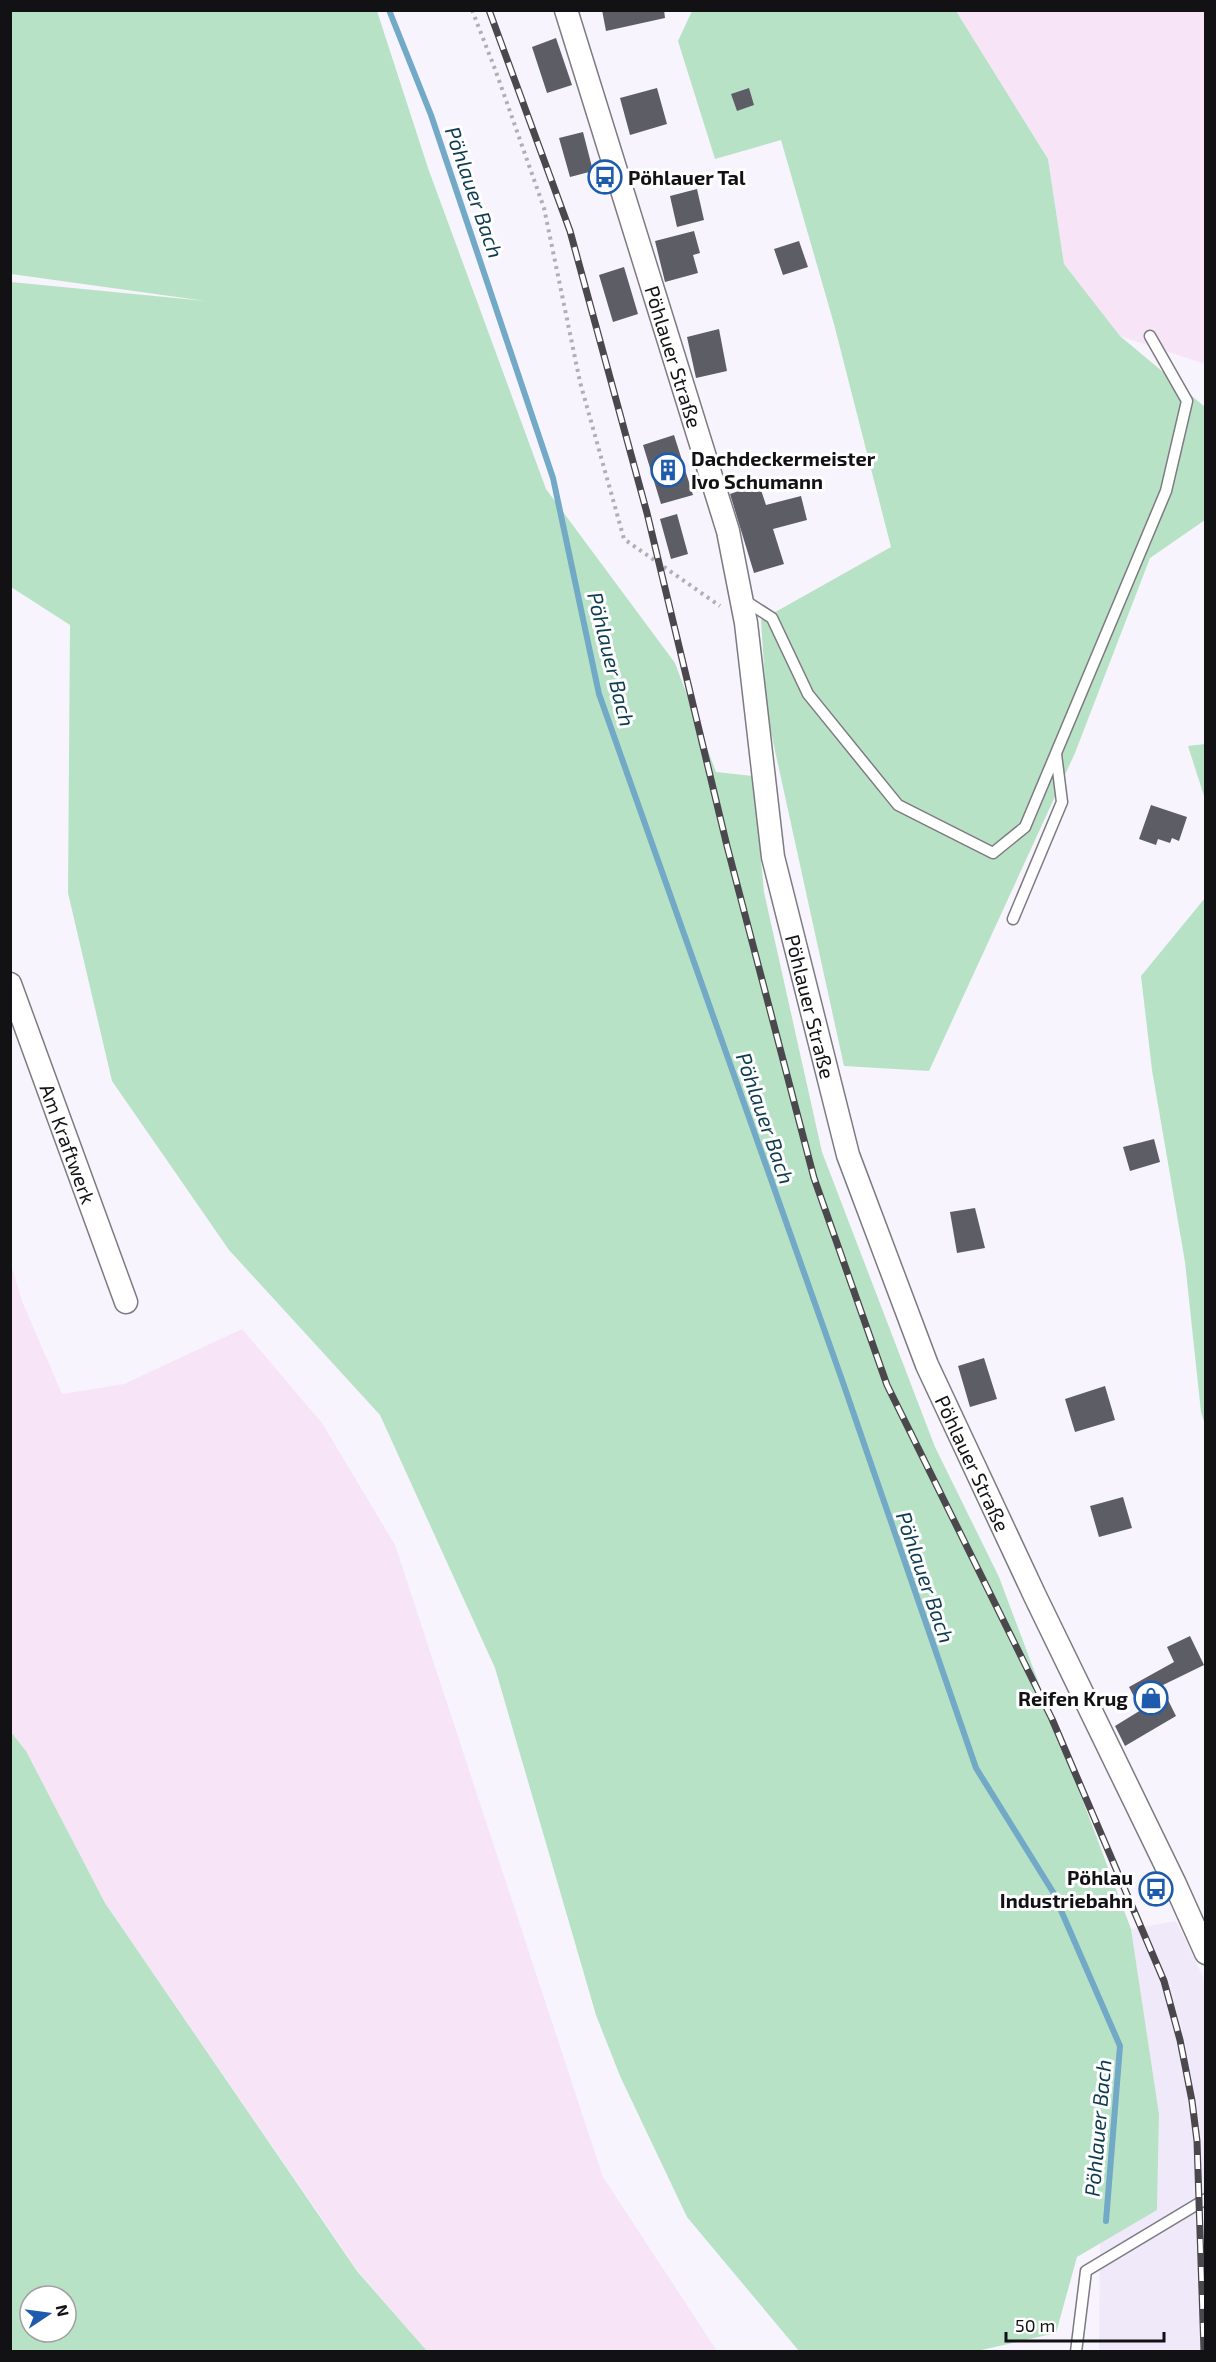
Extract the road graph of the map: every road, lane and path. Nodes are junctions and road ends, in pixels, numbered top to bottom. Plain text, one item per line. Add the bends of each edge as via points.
1 (472, 10) edge
2 (566, 10) edge
3 (1150, 336) dead end
4 (742, 598) junction
5 (746, 623) junction
6 (1056, 754) junction
7 (1013, 919) dead end
8 (10, 984) edge
9 (126, 1302) dead end
10 (1206, 1953) edge
11 (1206, 2199) edge
12 (1076, 2352) edge

1 - 5 path via 544,208 580,382 624,539
2 - 4 street, Pöhlauer Straße via 728,531
3 - 6 lane via 1186,401 1184,412 1166,491
4 - 5 street, Pöhlauer Straße
4 - 6 lane via 772,618 808,694 898,805 993,853 1025,827
5 - 10 street, Pöhlauer Straße via 773,857 848,1155 927,1365
6 - 7 lane via 1062,802
8 - 9 street, Am Kraftwerk
11 - 12 lane via 1086,2271

